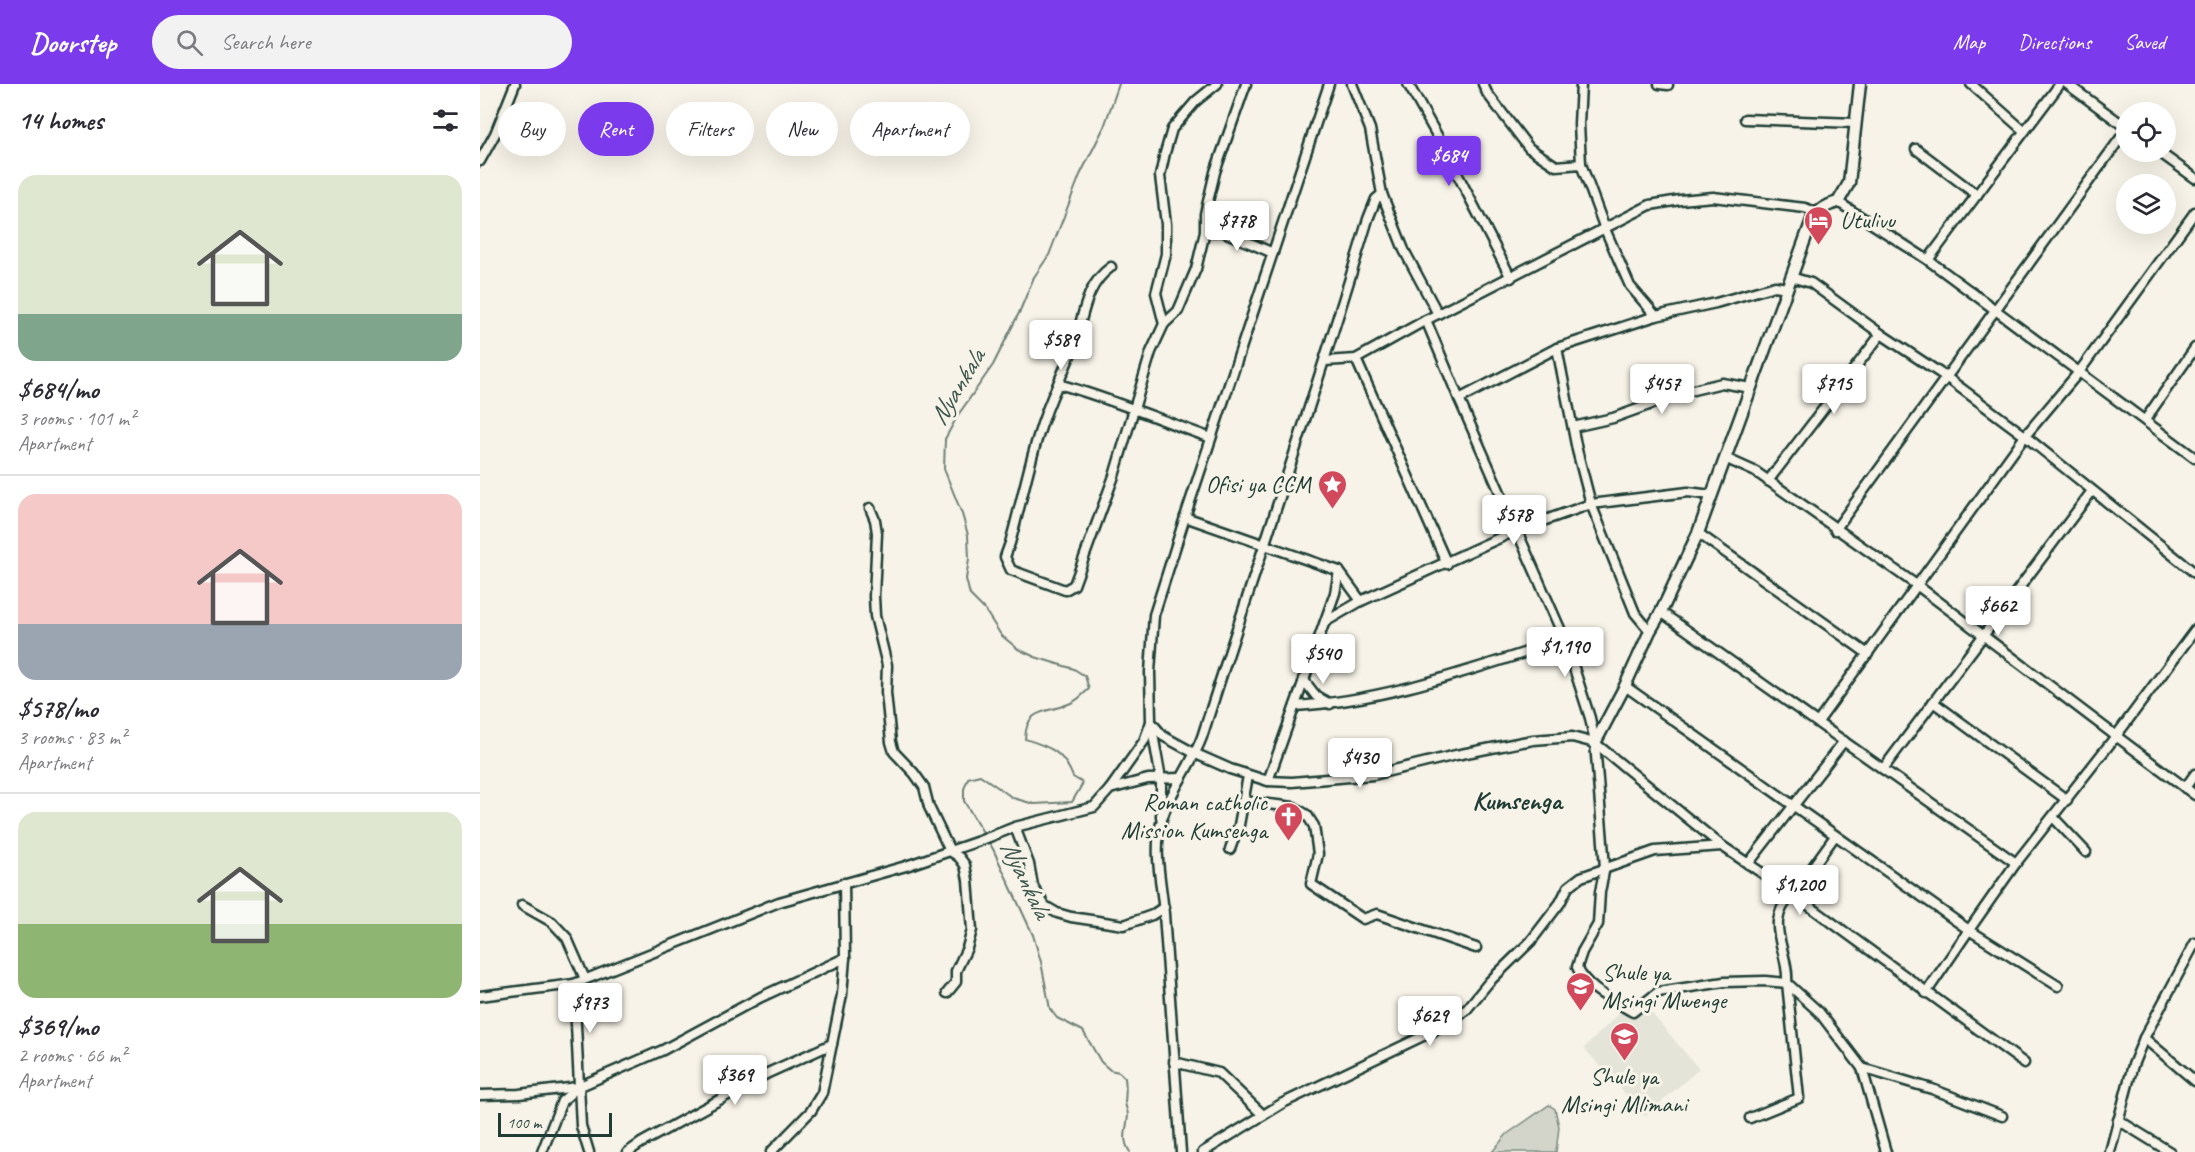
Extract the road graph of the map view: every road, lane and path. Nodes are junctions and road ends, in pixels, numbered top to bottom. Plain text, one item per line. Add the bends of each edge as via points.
1 (515, 84) edge
2 (1217, 84) edge
3 (1246, 84) edge
4 (1329, 84) edge
5 (1352, 84) edge
6 (1408, 84) edge
7 (1483, 84) edge
8 (1581, 84) edge
9 (1659, 84) edge
10 (1860, 84) edge
11 (1971, 84) edge
12 (2060, 84) edge
13 (2067, 84) edge
14 (1668, 85) edge
15 (1745, 119) dead end
16 (2116, 120) edge
17 (1856, 123) junction
18 (2024, 131) junction
19 (2116, 143) edge
20 (1916, 149) dead end
21 (480, 161) edge
22 (2174, 162) edge
23 (1581, 164) junction
24 (2194, 176) edge
25 (1382, 194) junction
26 (1977, 195) junction
27 (1838, 202) junction
28 (2195, 212) edge
29 (1817, 213) junction
30 (1605, 229) junction
31 (1205, 232) junction
32 (1273, 253) junction
33 (1929, 260) junction
34 (1111, 267) dead end
35 (1511, 278) junction
36 (1789, 283) junction
37 (1995, 309) junction
38 (1438, 314) junction
39 (1656, 316) junction
40 (1426, 320) junction
41 (1164, 324) junction
42 (1881, 334) junction
43 (1557, 348) junction
44 (2195, 348) edge
45 (1356, 359) junction
46 (1325, 361) junction
47 (2079, 372) junction
48 (1946, 377) junction
49 (1058, 384) junction
50 (1750, 388) junction
51 (1459, 399) junction
52 (1134, 410) junction
53 (2145, 420) junction
54 (1573, 427) junction
55 (2025, 436) junction
56 (1211, 438) junction
57 (1725, 458) junction
58 (2195, 458) edge
59 (1768, 481) junction
60 (2092, 491) junction
61 (1711, 495) junction
62 (1591, 504) junction
63 (870, 508) dead end
64 (1185, 517) junction
65 (1516, 530) junction
66 (1835, 530) junction
67 (1698, 533) junction
68 (1264, 544) junction
69 (1447, 564) junction
70 (1339, 571) junction
71 (2195, 573) edge
72 (1918, 586) junction
73 (1361, 602) junction
74 (1661, 612) junction
75 (1325, 622) junction
76 (2195, 630) edge
77 (1650, 631) junction
78 (1982, 636) junction
79 (1565, 640) junction
80 (1868, 654) junction
81 (1303, 679) junction
82 (1625, 686) junction
83 (1933, 702) junction
84 (1330, 704) junction
85 (1295, 706) junction
86 (1151, 722) junction
87 (1818, 722) junction
88 (2116, 736) junction
89 (1844, 741) junction
90 (1595, 743) junction
91 (1196, 754) junction
92 (1883, 769) junction
93 (2195, 774) edge
94 (1248, 776) junction
95 (1180, 778) junction
96 (1161, 779) junction
97 (1268, 781) junction
98 (2185, 788) junction
99 (1110, 789) junction
100 (2195, 795) edge
101 (2067, 800) junction
102 (1243, 801) junction
103 (1793, 806) junction
104 (2053, 818) junction
105 (1161, 823) junction
106 (1015, 827) junction
107 (1835, 836) junction
108 (1722, 846) junction
109 (1230, 849) dead end
110 (950, 851) junction
111 (2086, 852) dead end
112 (2016, 863) junction
113 (1749, 864) junction
114 (1605, 867) junction
115 (844, 883) junction
116 (1793, 894) junction
117 (522, 905) dead end
118 (1164, 907) junction
119 (1969, 930) junction
120 (2195, 943) edge
121 (1476, 948) dead end
122 (844, 958) junction
123 (585, 979) junction
124 (1787, 983) junction
125 (574, 984) junction
126 (2058, 986) dead end
127 (948, 993) dead end
128 (1926, 993) junction
129 (480, 996) edge
130 (2144, 1038) junction
131 (832, 1044) junction
132 (1174, 1062) junction
133 (2024, 1063) dead end
134 (1862, 1068) junction
135 (2195, 1081) edge
136 (578, 1087) junction
137 (480, 1095) edge
138 (1263, 1114) junction
139 (2002, 1116) dead end
140 (1750, 1118) dead end
141 (2118, 1120) junction
142 (641, 1147) edge
143 (542, 1152) edge
144 (589, 1152) edge
145 (628, 1152) edge
146 (771, 1152) edge
147 (1181, 1152) edge
148 (1203, 1152) edge
149 (1886, 1152) edge
150 (2110, 1152) edge
151 (2170, 1152) edge

1 - 21 street
2 - 41 street via 1172,129 1165,153 1160,176 1166,254 1156,293
3 - 31 street via 1215,172
4 - 32 street
5 - 25 street via 1370,129
6 - 35 street
7 - 23 street via 1529,148 1556,166
8 - 23 street
9 - 14 street
10 - 17 street
11 - 18 street
12 - 18 street
13 - 16 street
15 - 17 street
17 - 27 street via 1850,183
18 - 26 street
19 - 37 street
20 - 26 street
22 - 24 street
23 - 30 street
25 - 38 street via 1404,250
25 - 46 street via 1368,219
26 - 33 street
27 - 29 street
27 - 33 street
28 - 47 street
29 - 30 street via 1806,208 1713,197 1650,205
29 - 36 street
30 - 35 street
30 - 39 street via 1630,286
31 - 32 street via 1222,231
31 - 41 street via 1185,298
32 - 56 street
33 - 37 street
34 - 49 street via 1092,287
35 - 38 street
36 - 39 street
36 - 42 street via 1811,283
36 - 50 street
37 - 47 street
37 - 48 street
38 - 40 street
39 - 43 street
40 - 45 street
40 - 51 street
41 - 52 street via 1151,352
42 - 48 street
42 - 59 street
43 - 51 street
43 - 54 street
44 - 53 street
45 - 46 street
45 - 69 street
46 - 68 street
47 - 53 street
47 - 55 street
48 - 55 street
48 - 66 street
49 - 52 street
49 - 52 street via 1005,557 1011,570 1065,590 1074,585
50 - 54 street via 1722,383
50 - 57 street
51 - 65 street
52 - 56 street
53 - 58 street
54 - 62 street
55 - 60 street
55 - 72 street
56 - 64 street
57 - 59 street
57 - 61 street
59 - 66 street
60 - 71 street
60 - 78 street
61 - 62 street via 1688,492
61 - 67 street
62 - 65 street
62 - 77 street via 1635,613
63 - 110 street via 877,533 875,616 888,665 886,693 891,742 894,752 924,788
64 - 68 street
64 - 86 street via 1154,615
65 - 69 street
65 - 79 street
66 - 72 street
67 - 74 street
67 - 80 street
68 - 70 street
68 - 91 street
69 - 73 street
70 - 73 street
70 - 75 street
72 - 78 street
72 - 80 street
73 - 75 street
74 - 77 street
74 - 87 street
75 - 81 street
76 - 88 street
77 - 82 street
78 - 83 street
78 - 88 street
79 - 84 street via 1420,685
79 - 90 street
80 - 87 street
81 - 84 street via 1316,696
81 - 85 street
82 - 90 street
82 - 103 street
83 - 92 street
83 - 101 street
84 - 85 street
85 - 97 street
86 - 91 street via 1164,736
86 - 96 street
86 - 99 street via 1144,741
87 - 89 street
88 - 98 street
88 - 101 street
89 - 92 street
89 - 103 street
90 - 97 street via 1572,737 1533,740 1373,775
90 - 108 street
90 - 114 street
91 - 94 street
91 - 95 street
92 - 112 street
93 - 98 street
94 - 97 street
94 - 102 street
95 - 96 street
95 - 105 street
96 - 99 street
96 - 105 street
98 - 100 street
99 - 106 street via 1094,807
101 - 104 street
102 - 109 street
102 - 121 street via 1294,807 1307,814 1314,826 1318,854 1311,884 1363,919 1377,914
103 - 107 street
103 - 113 street
104 - 111 street
104 - 112 street
105 - 118 street via 1157,852
106 - 110 street
106 - 118 street via 1033,886 1046,906 1056,913 1124,924
107 - 116 street
107 - 119 street
108 - 113 street
108 - 114 street via 1655,851
110 - 115 street
110 - 127 street via 965,865 972,930 956,971 956,982
112 - 119 street
113 - 116 street
114 - 124 street via 1598,924 1577,967 1581,978 1600,992 1633,1012 1658,992 1724,982
114 - 138 street via 1568,886 1531,941 1467,1009 1442,1027
115 - 122 street
115 - 123 street via 779,902
116 - 124 street via 1778,913
116 - 128 street
117 - 123 street via 552,922 567,938
118 - 132 street
119 - 126 street
119 - 128 street
120 - 130 street
122 - 131 street via 842,995
122 - 136 street via 663,1050
123 - 125 street
124 - 134 street via 1819,1012
124 - 140 street via 1799,1098
125 - 129 street
125 - 136 street
128 - 133 street
130 - 135 street
130 - 141 street
131 - 142 street via 768,1072
131 - 146 street via 822,1093 811,1111
132 - 138 street via 1219,1073
132 - 147 street
134 - 139 street
134 - 149 street
136 - 137 street
136 - 143 street via 562,1101
136 - 144 street via 581,1126
138 - 148 street
141 - 150 street
141 - 151 street
142 - 145 street

